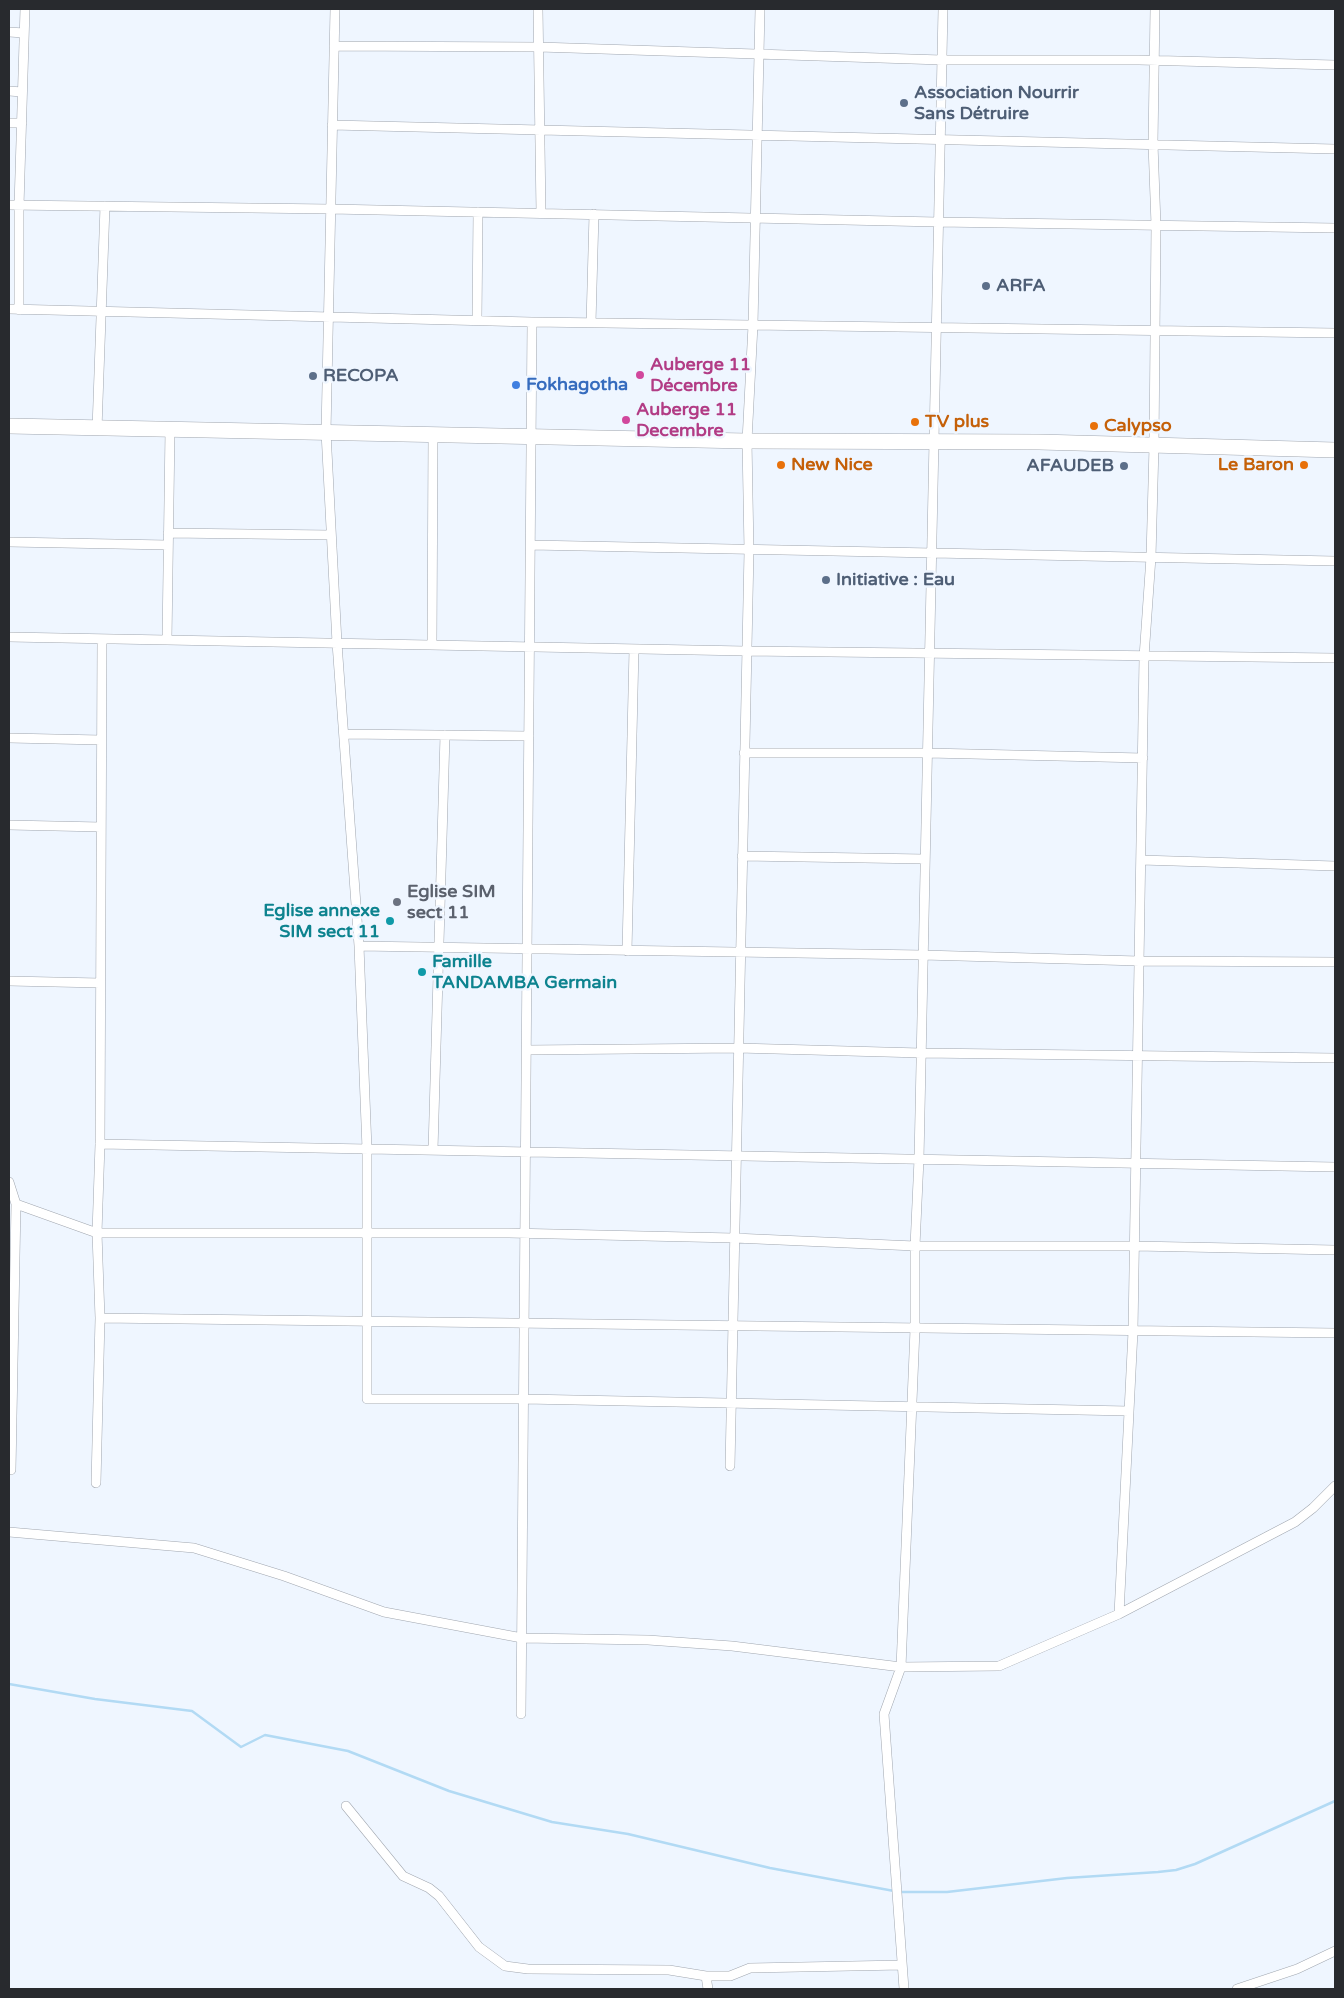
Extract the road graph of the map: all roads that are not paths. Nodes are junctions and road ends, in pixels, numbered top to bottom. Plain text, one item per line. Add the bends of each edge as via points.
1 (25, 9) edge
2 (335, 9) edge
3 (538, 9) edge
4 (760, 9) edge
5 (943, 9) edge
6 (1155, 9) edge
7 (9, 32) edge
8 (24, 33) junction
9 (334, 46) junction
10 (539, 47) junction
11 (759, 54) junction
12 (942, 60) junction
13 (1154, 60) junction
14 (1335, 65) edge
15 (9, 91) edge
16 (22, 92) junction
17 (9, 123) edge
18 (22, 123) junction
19 (332, 125) junction
20 (538, 130) junction
21 (757, 135) junction
22 (940, 140) junction
23 (1152, 144) junction
24 (1335, 149) edge
25 (9, 205) edge
26 (19, 206) junction
27 (105, 206) junction
28 (331, 208) junction
29 (478, 212) junction
30 (540, 213) junction
31 (594, 214) junction
32 (755, 218) junction
33 (938, 222) junction
34 (1156, 225) junction
35 (1335, 228) edge
36 (9, 309) edge
37 (19, 310) junction
38 (101, 312) junction
39 (329, 318) junction
40 (477, 320) junction
41 (532, 322) junction
42 (591, 323) junction
43 (753, 325) junction
44 (936, 328) junction
45 (1156, 330) junction
46 (1335, 333) edge
47 (9, 426) edge
48 (97, 429) junction
49 (170, 430) junction
50 (326, 432) junction
51 (433, 434) junction
52 (532, 436) junction
53 (747, 441) junction
54 (934, 441) junction
55 (1154, 446) junction
56 (1335, 450) edge
57 (168, 533) junction
58 (332, 535) junction
59 (9, 542) edge
60 (168, 545) junction
61 (531, 546) junction
62 (748, 551) junction
63 (932, 554) junction
64 (1151, 557) junction
65 (1335, 561) edge
66 (9, 638) edge
67 (102, 639) junction
68 (167, 640) junction
69 (337, 643) junction
70 (432, 645) junction
71 (530, 647) junction
72 (634, 649) junction
73 (746, 651) junction
74 (930, 654) junction
75 (1144, 656) junction
76 (1335, 658) edge
77 (344, 734) junction
78 (445, 736) junction
79 (529, 736) junction
80 (9, 738) edge
81 (101, 740) junction
82 (928, 752) junction
83 (744, 753) junction
84 (1143, 758) junction
85 (9, 825) edge
86 (101, 827) junction
87 (742, 856) junction
88 (925, 858) junction
89 (1141, 860) junction
90 (1335, 866) edge
91 (359, 946) junction
92 (438, 948) junction
93 (527, 949) junction
94 (627, 951) junction
95 (740, 953) junction
96 (924, 955) junction
97 (1139, 961) junction
98 (1335, 962) edge
99 (9, 981) edge
100 (100, 983) junction
101 (738, 1048) junction
102 (526, 1050) junction
103 (922, 1053) junction
104 (1138, 1056) junction
105 (1335, 1058) edge
106 (100, 1144) junction
107 (367, 1149) junction
108 (433, 1150) junction
109 (526, 1152) junction
110 (736, 1155) junction
111 (919, 1159) junction
112 (1136, 1163) junction
113 (1335, 1167) edge
114 (9, 1182) edge
115 (16, 1204) junction
116 (97, 1233) junction
117 (525, 1233) junction
118 (367, 1234) junction
119 (734, 1238) junction
120 (915, 1246) junction
121 (1135, 1246) junction
122 (1335, 1250) edge
123 (100, 1318) junction
124 (367, 1321) junction
125 (524, 1323) junction
126 (732, 1326) junction
127 (915, 1329) junction
128 (1134, 1331) junction
129 (1335, 1333) edge
130 (524, 1399) junction
131 (732, 1403) junction
132 (911, 1407) junction
133 (1129, 1411) junction
134 (730, 1466) dead end
135 (11, 1470) dead end
136 (96, 1483) dead end
137 (1335, 1486) edge
138 (9, 1532) edge
139 (1118, 1614) junction
140 (522, 1638) junction
141 (900, 1667) junction
142 (521, 1714) dead end
143 (346, 1806) dead end
144 (1335, 1951) edge
145 (902, 1965) junction
146 (706, 1976) junction
147 (708, 1989) edge
148 (904, 1989) edge
149 (1237, 1989) edge

1 - 8 street
2 - 9 street
3 - 10 street
4 - 11 street
5 - 12 street
6 - 13 street
7 - 8 street
8 - 16 street
9 - 10 street
9 - 19 street
10 - 11 street
10 - 20 street
11 - 12 street
11 - 21 street
12 - 13 street
12 - 22 street
13 - 14 street
13 - 23 street
15 - 16 street
16 - 18 street
17 - 18 street
18 - 26 street
19 - 20 street
19 - 28 street
20 - 21 street
20 - 30 street
21 - 22 street
21 - 32 street
22 - 23 street
22 - 33 street
23 - 24 street
23 - 34 street
25 - 26 street
26 - 27 street
26 - 37 street
27 - 28 street
27 - 38 street
28 - 29 street
28 - 39 street
29 - 30 street
29 - 40 street
30 - 31 street
31 - 32 street
31 - 42 street
32 - 33 street
32 - 43 street
33 - 34 street
33 - 44 street
34 - 35 street
34 - 45 street
36 - 37 street
37 - 38 street
38 - 39 street
38 - 48 street
39 - 40 street
39 - 50 street
40 - 41 street
41 - 42 street
41 - 52 street
42 - 43 street
43 - 44 street
43 - 53 street
44 - 45 street
44 - 54 street
45 - 46 street
45 - 55 street
47 - 48 highway
48 - 49 highway
49 - 50 highway
49 - 57 street
50 - 51 highway
50 - 58 street
51 - 52 highway
51 - 70 street
52 - 53 highway
52 - 61 street
53 - 54 highway
53 - 62 street
54 - 55 highway
54 - 63 street
55 - 56 highway
55 - 64 street
57 - 58 street
57 - 60 street
58 - 69 street
59 - 60 street
60 - 68 street
61 - 62 street
61 - 71 street
62 - 63 street
62 - 73 street
63 - 64 street
63 - 74 street
64 - 65 street
64 - 75 street
66 - 67 street
67 - 68 street
67 - 81 street
68 - 69 street
69 - 70 street
69 - 77 street
70 - 71 street
71 - 72 street
71 - 79 street
72 - 73 street
72 - 94 street
73 - 74 street
73 - 83 street
74 - 75 street
74 - 82 street
75 - 76 street
75 - 84 street
77 - 78 street
77 - 91 street
78 - 79 street
78 - 92 street
79 - 93 street
80 - 81 street
81 - 86 street
82 - 83 street
82 - 84 street
82 - 88 street
83 - 87 street
84 - 89 street
85 - 86 street
86 - 100 street
87 - 88 street
87 - 95 street
88 - 96 street
89 - 90 street
89 - 97 street
91 - 92 street
91 - 107 street
92 - 93 street
92 - 108 street
93 - 94 street
93 - 102 street
94 - 95 street
95 - 96 street
95 - 101 street
96 - 97 street
96 - 103 street
97 - 98 street
97 - 104 street
99 - 100 street
100 - 106 street
101 - 102 street
101 - 103 street
101 - 110 street
102 - 109 street
103 - 104 street
103 - 111 street
104 - 105 street
104 - 112 street
106 - 107 street
106 - 116 street
107 - 108 street
107 - 118 street
108 - 109 street
109 - 110 street
109 - 117 street
110 - 111 street
110 - 119 street
111 - 112 street
111 - 120 street
112 - 113 street
112 - 121 street
114 - 115 street
115 - 116 street
115 - 135 street
116 - 118 street
116 - 123 street
117 - 118 street
117 - 119 street
117 - 125 street
118 - 124 street
119 - 120 street
119 - 126 street
120 - 121 street
120 - 127 street
121 - 122 street
121 - 128 street
123 - 124 street
123 - 136 street
124 - 125 street
124 - 130 street via 367,1399
125 - 126 street
125 - 130 street
126 - 127 street
126 - 131 street
127 - 128 street
127 - 132 street
128 - 129 street
128 - 133 street
130 - 131 street
130 - 140 street
131 - 132 street
131 - 134 street
132 - 133 street
132 - 141 street
133 - 139 street
137 - 139 street via 1295,1522
138 - 140 street via 194,1548 384,1612
139 - 141 street via 998,1666
140 - 141 street via 648,1640 732,1646
140 - 142 street
141 - 145 street via 884,1714
143 - 146 street via 403,1876 439,1896 479,1947 505,1966 669,1970
144 - 149 street via 1298,1969
145 - 146 street via 750,1968 730,1976
145 - 148 street
146 - 147 street

